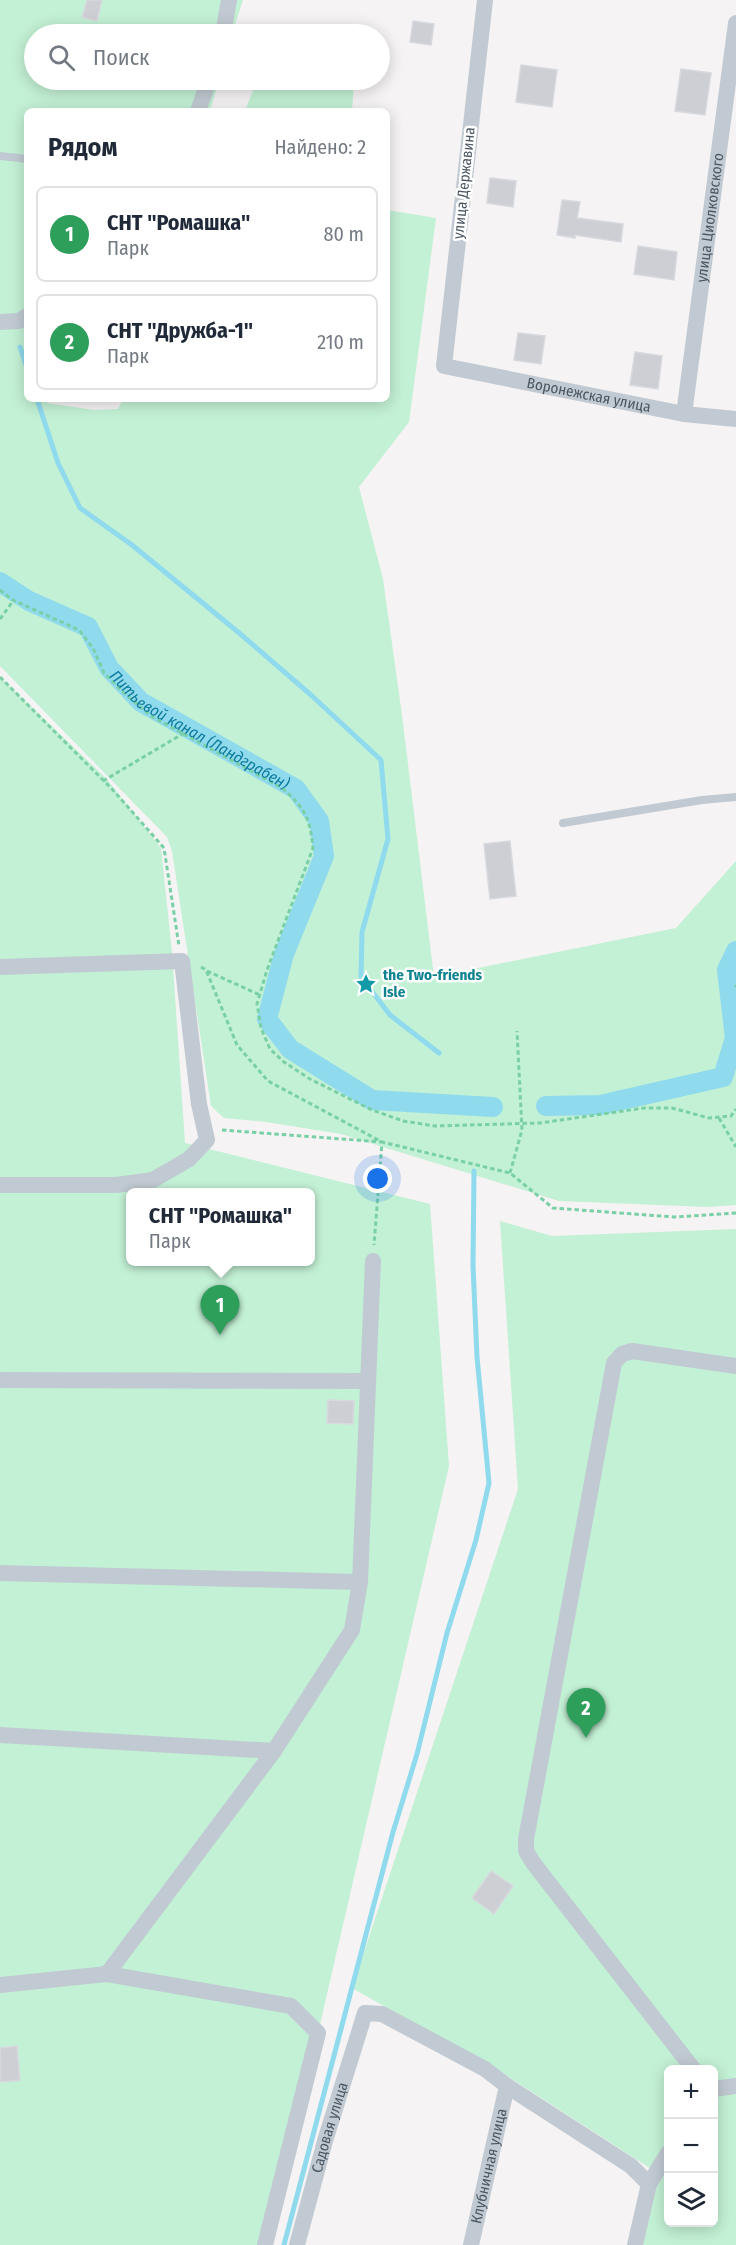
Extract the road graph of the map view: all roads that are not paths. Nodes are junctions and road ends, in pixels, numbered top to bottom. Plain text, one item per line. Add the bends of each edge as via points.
1 (229, 0) edge
2 (485, 0) edge
3 (736, 23) edge
4 (225, 24) edge
5 (205, 90) edge
6 (199, 108) edge
7 (0, 156) edge
8 (24, 159) edge
9 (24, 318) edge
10 (0, 322) edge
11 (444, 366) joint
12 (684, 414) junction
13 (736, 419) edge
14 (736, 797) edge
15 (563, 823) dead end
16 (0, 967) edge
17 (0, 1185) edge
18 (373, 1261) road end
19 (736, 1366) edge
20 (0, 1380) edge
21 (367, 1381) junction
22 (0, 1573) edge
23 (360, 1582) junction
24 (0, 1735) edge
25 (274, 1751) junction
26 (107, 1974) junction
27 (0, 1985) edge
28 (690, 2065) edge
29 (507, 2086) junction
30 (736, 2086) edge
31 (718, 2088) edge
32 (664, 2162) edge
33 (649, 2184) junction
34 (265, 2245) edge
35 (297, 2245) edge
36 (471, 2245) edge
37 (635, 2245) edge

1 - 4 street
2 - 11 street, улица Державина
3 - 12 street, улица Циолковского
5 - 6 street
7 - 8 lane
9 - 10 street
11 - 12 street, Воронежская улица
12 - 13 street, Воронежская улица
14 - 15 lane
16 - 17 street via 182,962 207,1140 189,1159 153,1180 116,1185
18 - 21 street
19 - 28 street via 632,1351 622,1354 614,1363 525,1839 526,1851 534,1864
20 - 21 street
21 - 23 street
22 - 23 street
23 - 25 street via 352,1630
24 - 25 street
25 - 26 street
26 - 27 street
26 - 34 street via 291,2006 318,2033
29 - 33 street via 631,2166
29 - 35 street, Садовая улица via 485,2069 382,2014 366,2013
29 - 36 street, Клубничная улица
30 - 31 street
32 - 33 street
33 - 37 street

